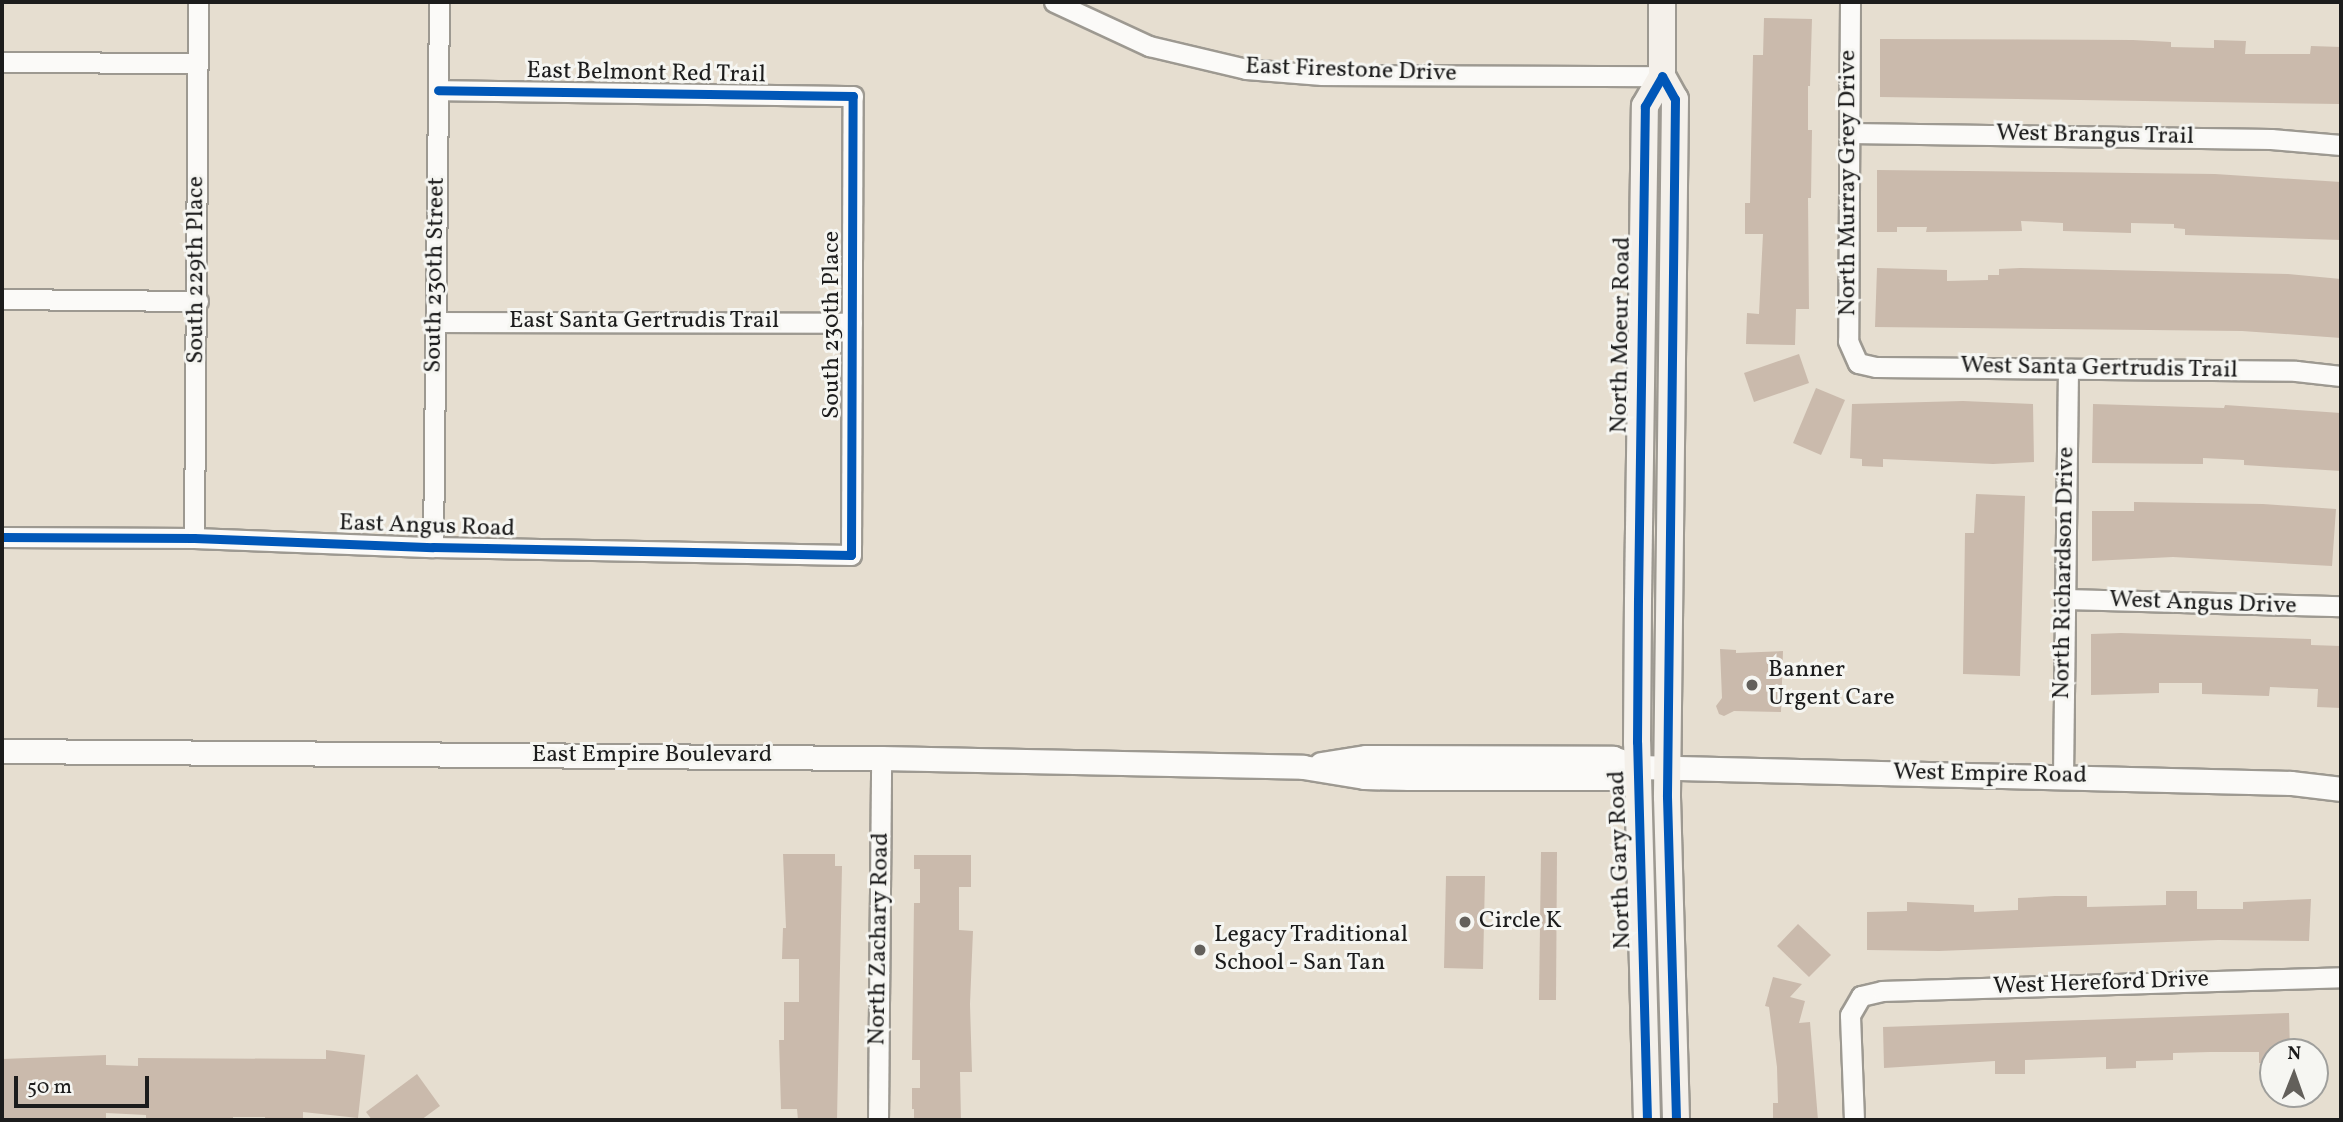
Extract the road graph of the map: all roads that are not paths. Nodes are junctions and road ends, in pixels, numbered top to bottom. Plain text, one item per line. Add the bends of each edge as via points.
1 (198, 2) edge
2 (439, 2) edge
3 (1054, 2) edge
4 (1662, 2) edge
5 (1850, 2) edge
6 (2, 62) edge
7 (198, 63) junction
8 (1661, 76) junction
9 (438, 90) junction
10 (853, 96) joint
11 (1849, 133) junction
12 (2341, 145) edge
13 (2, 299) edge
14 (198, 301) junction
15 (436, 322) junction
16 (852, 323) junction
17 (1858, 363) joint
18 (2068, 369) junction
19 (2341, 376) edge
20 (2, 537) edge
21 (194, 538) junction
22 (433, 547) junction
23 (851, 555) joint
24 (2065, 599) junction
25 (1637, 600) joint
26 (2341, 606) edge
27 (2, 751) edge
28 (881, 758) junction
29 (1638, 766) junction
30 (1667, 767) junction
31 (2063, 777) junction
32 (2341, 789) edge
33 (2341, 977) edge
34 (878, 1120) edge
35 (1647, 1120) edge
36 (1676, 1120) edge
37 (1854, 1120) edge

1 - 7 street, South 229th Place
2 - 9 street, South 230th Street
3 - 8 street, East Firestone Drive via 1149,46 1246,69 1322,75
4 - 8 main road, North Gary Road
5 - 11 street, North Murray Grey Drive
6 - 7 street
7 - 14 street, South 229th Place
8 - 25 main road, North Moeur Road via 1645,106
8 - 30 main road, North Gary Road via 1675,99
9 - 10 street, East Belmont Red Trail
9 - 15 street, South 230th Street
10 - 16 street, South 230th Place
11 - 12 street, West Brangus Trail via 2272,139
11 - 17 street, North Murray Grey Drive via 1847,341
13 - 14 street
14 - 21 street, South 229th Place
15 - 16 street, East Santa Gertrudis Trail
15 - 22 street, South 230th Street
16 - 23 street, South 230th Place
17 - 18 street, West Santa Gertrudis Trail
18 - 19 street, West Santa Gertrudis Trail via 2296,371
18 - 24 street, North Richardson Drive
20 - 21 street, East Angus Road
21 - 22 street, East Angus Road
22 - 23 street, East Angus Road
24 - 26 street, West Angus Drive
24 - 31 street, North Richardson Drive
25 - 29 main road, North Gary Road
27 - 28 street, East Empire Boulevard
28 - 29 street, East Empire Boulevard via 1303,767 1366,757 1613,758
28 - 34 street, North Zachary Road
29 - 30 street, West Empire Road
29 - 35 main road, North Gary Road
30 - 31 street, West Empire Road
30 - 36 main road
31 - 32 street, West Empire Road via 2291,783
33 - 37 street, West Hereford Drive via 1882,991 1861,996 1850,1015

